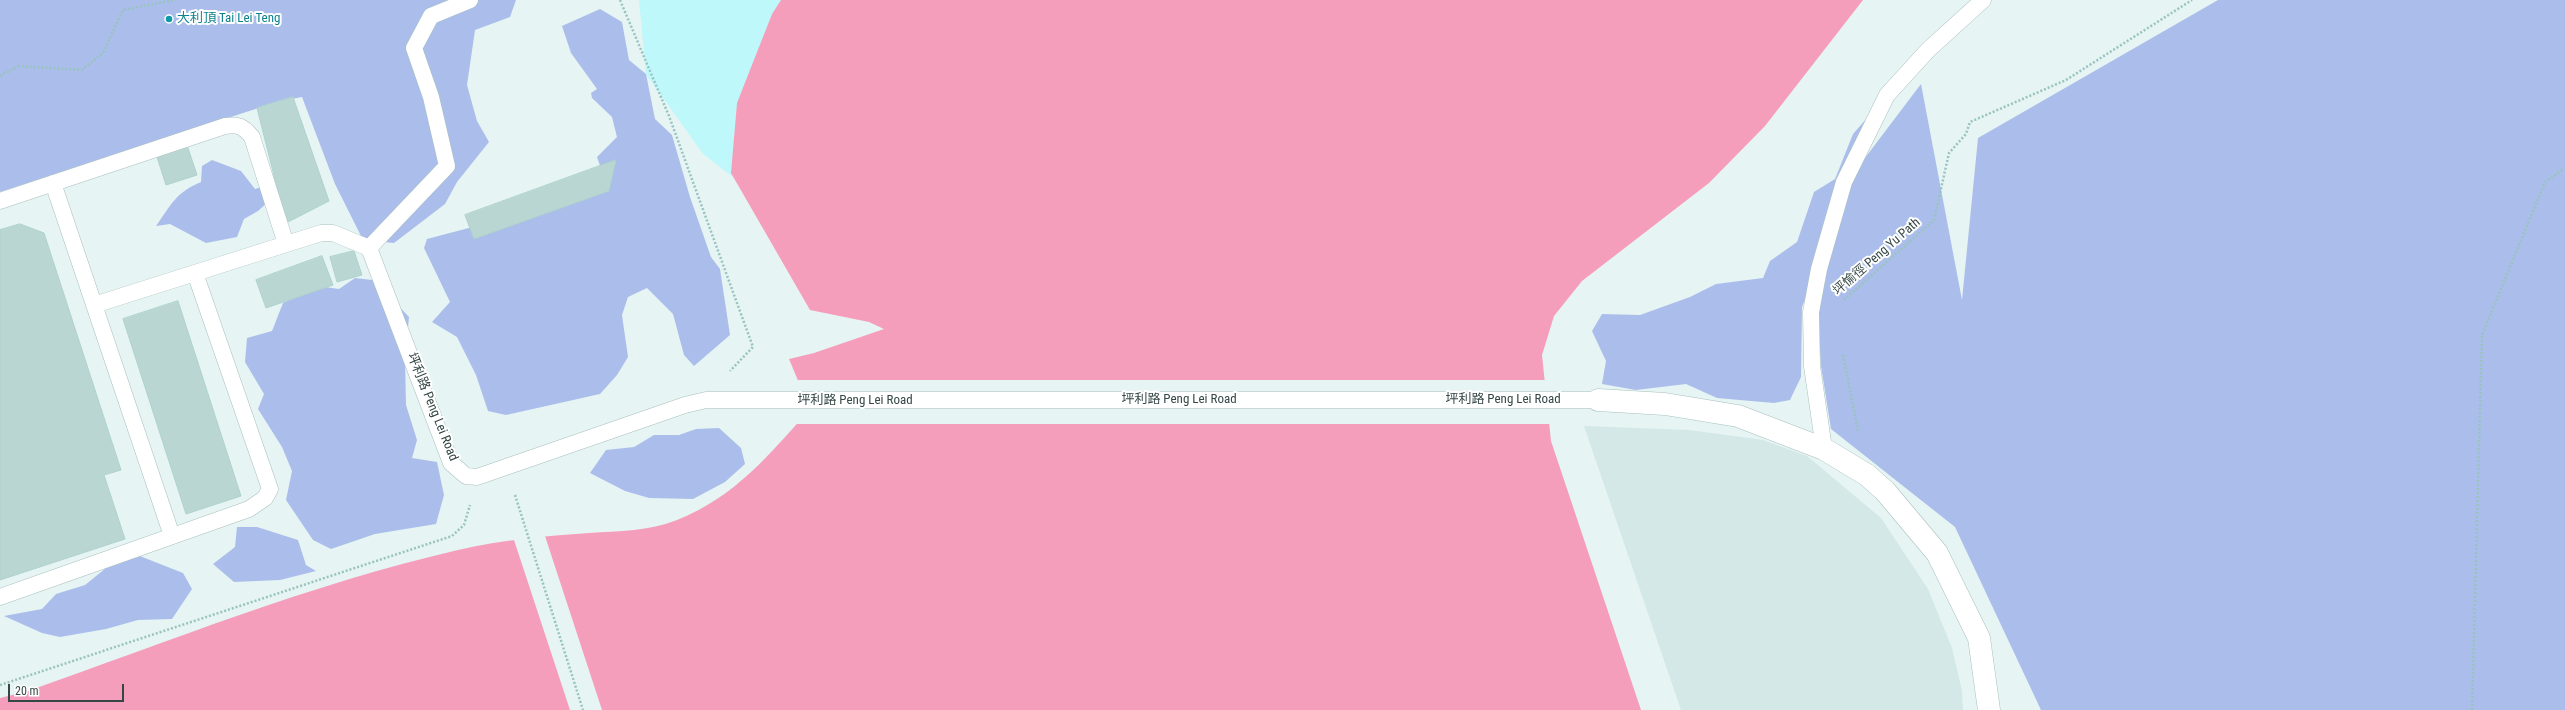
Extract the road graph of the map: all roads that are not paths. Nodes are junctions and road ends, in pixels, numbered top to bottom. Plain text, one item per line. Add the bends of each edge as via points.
1 (470, 0) edge
2 (1983, 0) edge
3 (53, 183) junction
4 (0, 201) edge
5 (286, 244) junction
6 (369, 248) junction
7 (195, 273) junction
8 (94, 305) junction
9 (1598, 400) joint
10 (1824, 449) junction
11 (172, 536) junction
12 (0, 597) edge
13 (1989, 710) edge

1 - 6 lane via 431,16 414,48 431,97 447,166
2 - 10 lane via 1928,50 1887,95 1844,182 1819,270 1811,312 1812,366
3 - 4 lane
3 - 5 lane via 235,124 244,127 252,137
3 - 8 lane
5 - 6 lane via 321,233 333,233
5 - 7 lane
6 - 9 lane, 坪利路 Peng Lei Road via 451,463 466,476 477,477 706,400
7 - 8 lane
7 - 11 lane via 270,489 265,498 249,509
8 - 11 lane
9 - 10 street, 坪利路 Peng Lei Road via 1666,404 1738,416
10 - 13 street, 坪利路 Peng Lei Road via 1866,474 1884,491 1937,553 1979,638
11 - 12 lane

